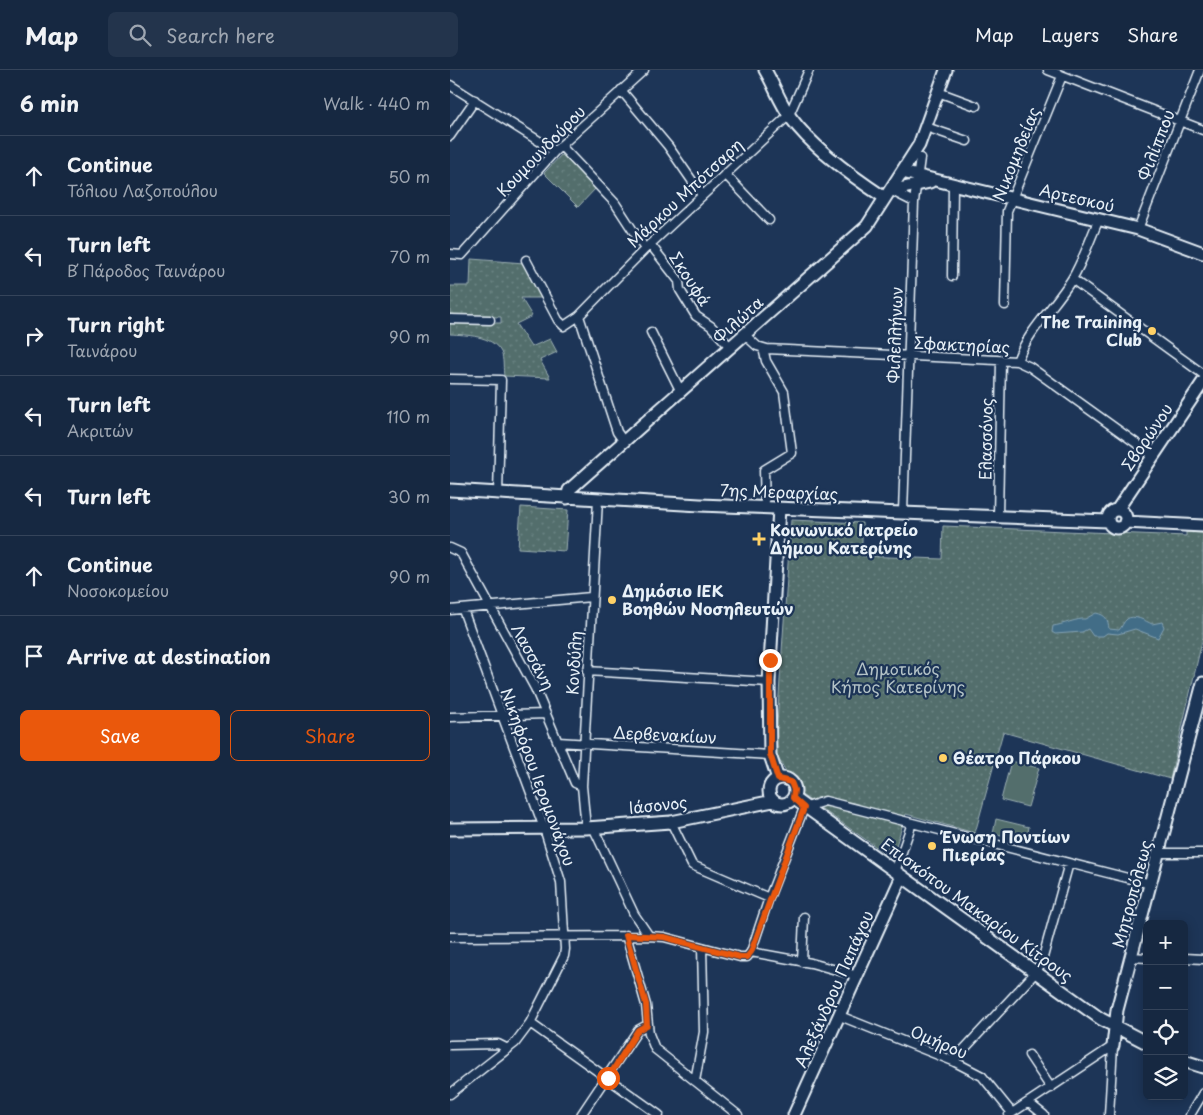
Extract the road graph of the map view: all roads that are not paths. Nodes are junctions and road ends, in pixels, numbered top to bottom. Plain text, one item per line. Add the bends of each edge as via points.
1 (644, 70) edge
2 (765, 70) edge
3 (809, 70) edge
4 (946, 70) edge
5 (1048, 70) edge
6 (1200, 70) edge
7 (1062, 76) junction
8 (450, 85) edge
9 (621, 90) junction
10 (938, 92) junction
11 (475, 100) junction
12 (976, 106) dead end
13 (789, 115) junction
14 (1180, 121) junction
15 (926, 127) junction
16 (1203, 130) edge
17 (450, 136) edge
18 (967, 141) dead end
19 (920, 145) junction
20 (558, 148) junction
21 (920, 158) junction
22 (902, 172) junction
23 (725, 174) junction
24 (917, 180) junction
25 (948, 183) junction
26 (887, 194) junction
27 (702, 195) junction
28 (1012, 199) junction
29 (914, 202) junction
30 (1099, 219) junction
31 (770, 220) dead end
32 (1138, 229) junction
33 (647, 246) junction
34 (1203, 253) edge
35 (450, 254) edge
36 (526, 260) dead end
37 (952, 276) dead end
38 (1072, 278) junction
39 (1005, 306) dead end
40 (579, 316) junction
41 (450, 319) edge
42 (490, 320) dead end
43 (651, 332) dead end
44 (745, 335) junction
45 (731, 348) junction
46 (763, 348) junction
47 (908, 355) junction
48 (1001, 361) junction
49 (1017, 362) junction
50 (1203, 374) edge
51 (450, 379) edge
52 (1203, 382) edge
53 (681, 392) junction
54 (624, 442) junction
55 (1154, 456) junction
56 (582, 479) junction
57 (450, 490) edge
58 (498, 494) junction
59 (567, 498) junction
60 (581, 499) junction
61 (598, 500) junction
62 (765, 508) junction
63 (779, 508) junction
64 (1117, 510) junction
65 (903, 512) junction
66 (998, 517) junction
67 (1108, 521) junction
68 (1125, 522) junction
69 (1203, 526) edge
70 (450, 548) edge
71 (591, 597) junction
72 (491, 607) junction
73 (450, 610) edge
74 (463, 610) junction
75 (587, 671) junction
76 (769, 682) junction
77 (1203, 683) edge
78 (546, 714) junction
79 (502, 716) junction
80 (450, 717) edge
81 (558, 742) junction
82 (584, 744) junction
83 (770, 754) junction
84 (778, 779) junction
85 (582, 786) junction
86 (793, 798) junction
87 (774, 801) junction
88 (804, 808) junction
89 (671, 822) junction
90 (912, 823) junction
91 (544, 828) junction
92 (589, 828) junction
93 (450, 829) edge
94 (1160, 853) junction
95 (1203, 854) edge
96 (1069, 863) junction
97 (898, 874) junction
98 (1151, 884) junction
99 (769, 898) junction
100 (804, 917) dead end
101 (626, 935) junction
102 (564, 936) junction
103 (649, 936) junction
104 (450, 937) edge
105 (702, 947) junction
106 (749, 954) junction
107 (1131, 957) junction
108 (1143, 958) edge
109 (1188, 958) edge
110 (1203, 958) edge
111 (802, 962) junction
112 (1036, 972) junction
113 (858, 976) junction
114 (840, 1016) junction
115 (530, 1023) junction
116 (647, 1025) junction
117 (1114, 1026) junction
118 (1143, 1041) edge
119 (450, 1045) edge
120 (1113, 1046) junction
121 (508, 1049) junction
122 (1029, 1055) dead end
123 (953, 1061) junction
124 (1188, 1062) edge
125 (1203, 1067) edge
126 (608, 1078) junction
127 (695, 1081) junction
128 (1051, 1088) junction
129 (1203, 1093) edge
130 (450, 1094) edge
131 (1029, 1103) junction
132 (1011, 1114) edge
133 (581, 1115) edge
134 (659, 1115) edge
135 (738, 1115) edge
136 (794, 1115) edge
137 (1044, 1115) edge
138 (1109, 1115) edge
139 (1190, 1115) edge

1 - 9 street, Κουμουνδούρου
2 - 13 street
3 - 13 street, Μάρκου Μπότσαρη
4 - 10 street
5 - 7 street
6 - 14 street, Φιλίππου
7 - 14 street
7 - 28 street, Νικομηδείας
8 - 11 street, Σκουφά
9 - 20 street, Κουμουνδούρου
9 - 27 street via 668,146
10 - 12 street
10 - 15 street
11 - 17 street
11 - 20 street, Σκουφά
13 - 23 street, Μάρκου Μπότσαρη
13 - 26 street via 851,175
14 - 16 street
14 - 32 street, Φιλίππου
15 - 18 street
15 - 19 street
19 - 21 street
19 - 22 street, Φιλώτα
20 - 33 street, Σκουφά via 615,203
20 - 35 street, Κουμουνδούρου via 462,255
21 - 22 street via 915,167
21 - 24 street, Φιλελλήνων
22 - 24 street, Αρτεσκού
22 - 26 street, Φιλώτα
23 - 27 street, Μάρκου Μπότσαρη
23 - 31 street
24 - 25 street, Αρτεσκού
24 - 26 street, Αρτεσκού
24 - 29 street, Φιλελλήνων
25 - 28 street, Αρτεσκού
25 - 37 street
26 - 29 street via 903,194
26 - 44 street, Φιλώτα via 867,226
27 - 33 street, Μάρκου Μπότσαρη
28 - 30 street, Αρτεσκού
28 - 39 street, Νικομηδείας via 1008,211
29 - 47 street, Φιλελλήνων
30 - 32 street, Αρτεσκού
30 - 38 street
32 - 34 street, Αρτεσκού
33 - 40 street, Μάρκου Μπότσαρη
33 - 45 street, Σκουφά via 679,281 680,290 696,316 711,326
36 - 40 street, Μάρκου Μπότσαρη via 558,320 564,326
38 - 49 street via 1036,326
38 - 50 street
40 - 54 street via 617,432
41 - 42 street
43 - 53 street
44 - 45 street, Φιλώτα
44 - 46 street
45 - 53 street, Φιλώτα
46 - 47 street, Σφακτηρίας
46 - 62 street via 766,361 784,392 792,453 764,470
47 - 48 street, Σφακτηρίας
47 - 65 street, Φιλελλήνων
48 - 49 street, Σφακτηρίας
48 - 66 street, Ελασσόνος
49 - 55 street, Σφακτηρίας via 1030,367
51 - 58 street via 501,380
52 - 55 street, Σβορώνου
53 - 54 street, Φιλώτα
54 - 56 street, Φιλώτα
55 - 64 street, Σβορώνου
56 - 59 street, Φιλώτα via 568,491
56 - 60 street
57 - 58 street, 7ης Μεραρχίας
58 - 59 street, 7ης Μεραρχίας
59 - 60 street, 7ης Μεραρχίας
60 - 61 street, 7ης Μεραρχίας
61 - 62 street, 7ης Μεραρχίας
61 - 71 street, Κονδύλη
62 - 63 street, 7ης Μεραρχίας
63 - 65 street, 7ης Μεραρχίας
63 - 76 street
64 - 67 street via 1110,513
64 - 68 street via 1124,514
65 - 66 street, 7ης Μεραρχίας
66 - 67 street, 7ης Μεραρχίας
67 - 68 street via 1116,528
68 - 69 street
70 - 72 street, Λασσάνη via 462,553
71 - 72 street
71 - 75 street, Κονδύλη
72 - 74 street
72 - 78 street, Λασσάνη
73 - 74 street
74 - 79 street, Νικηφόρου Ιερομονάχου
75 - 76 street
75 - 82 street, Κονδύλη
76 - 83 street
77 - 94 street, Μητροπόλεως
78 - 79 street
78 - 81 street, Λασσάνη
79 - 80 street
79 - 91 street, Νικηφόρου Ιερομονάχου
81 - 82 street, Δερβενακίων
81 - 85 street, Λασσάνη via 575,783
82 - 83 street, Δερβενακίων
82 - 85 street, Κονδύλη
83 - 84 street
84 - 86 street via 791,782
84 - 87 street via 770,787
85 - 92 street, Κονδύλη
86 - 87 street via 782,804
86 - 88 street, Επισκόπου Μακαρίου Κίτρους
87 - 89 street, Ιάσονος
88 - 90 street via 825,801
88 - 97 street, Επισκόπου Μακαρίου Κίτρους
88 - 99 street
89 - 92 street, Ιάσονος
89 - 99 street via 692,865
90 - 96 street
90 - 97 street
91 - 92 street, Ιάσονος
91 - 93 street, Ιάσονος
91 - 102 street, Νικηφόρου Ιερομονάχου via 561,882
92 - 103 street, Κονδύλη
94 - 95 street
94 - 98 street, Μητροπόλεως
96 - 98 street
96 - 112 street via 1042,961
97 - 112 street, Επισκόπου Μακαρίου Κίτρους
97 - 113 street, Αλεξάνδρου Παπάγου
98 - 107 street, Μητροπόλεως
99 - 106 street
100 - 111 street
101 - 102 street
101 - 103 street
101 - 116 street via 646,1004
102 - 104 street
102 - 115 street, Νικηφόρου Ιερομονάχου via 564,956
103 - 105 street
105 - 106 street via 740,957
105 - 127 street via 704,1032
106 - 111 street
107 - 108 street
107 - 117 street, Μητροπόλεως
109 - 110 street
111 - 113 street
112 - 117 street, Επισκόπου Μακαρίου Κίτρους
112 - 123 street
113 - 114 street, Αλεξάνδρου Παπάγου
114 - 123 street, Ομήρου
114 - 136 street, Αλεξάνδρου Παπάγου
115 - 121 street, Νικηφόρου Ιερομονάχου
115 - 126 street
116 - 126 street via 638,1030
116 - 127 street via 655,1049
117 - 118 street, Επισκόπου Μακαρίου Κίτρους
117 - 120 street, Μητροπόλεως
119 - 121 street via 498,1044
120 - 128 street
120 - 138 street, Μητροπόλεως
121 - 130 street, Νικηφόρου Ιερομονάχου
122 - 128 street
123 - 132 street, Ομήρου via 982,1076
124 - 125 street
126 - 133 street
126 - 134 street
127 - 135 street
128 - 131 street
129 - 139 street
131 - 132 street
131 - 137 street

